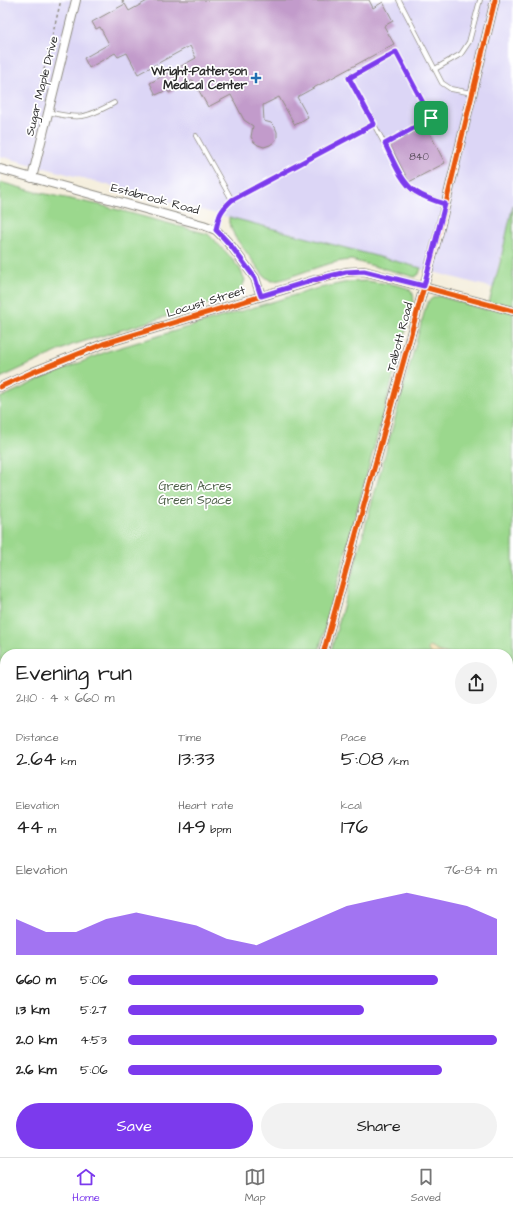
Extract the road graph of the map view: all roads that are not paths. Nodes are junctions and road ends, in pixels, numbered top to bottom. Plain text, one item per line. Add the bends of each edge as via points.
1 (76, 0) edge
2 (399, 0) edge
3 (480, 0) edge
4 (495, 0) edge
5 (435, 69) junction
6 (472, 93) junction
7 (114, 103) dead end
8 (48, 112) junction
9 (374, 124) junction
10 (196, 136) dead end
11 (385, 144) junction
12 (0, 169) edge
13 (32, 178) junction
14 (232, 200) junction
15 (445, 204) junction
16 (216, 230) junction
17 (424, 286) junction
18 (261, 296) junction
19 (513, 311) edge
20 (0, 387) edge
21 (324, 649) edge

1 - 8 street, Sugar Maple Drive
2 - 5 lane
3 - 5 lane via 469,42 461,54
4 - 6 street, Talbott Road
5 - 6 lane via 442,83 451,89
6 - 15 street, Talbott Road
7 - 8 lane via 85,116 69,117
8 - 13 street, Sugar Maple Drive
9 - 11 lane
9 - 11 lane via 349,78 396,52 431,118
9 - 14 lane
10 - 14 lane
11 - 15 lane via 405,182 414,192
12 - 13 street, Estabrook Road
13 - 16 street, Estabrook Road
14 - 16 lane via 219,215
15 - 17 street, Talbott Road
16 - 18 street, Estabrook Road via 255,278
17 - 18 street, Locust Street via 364,271 346,272
17 - 19 street
17 - 21 street, Talbott Road
18 - 20 street, Locust Street via 103,344

